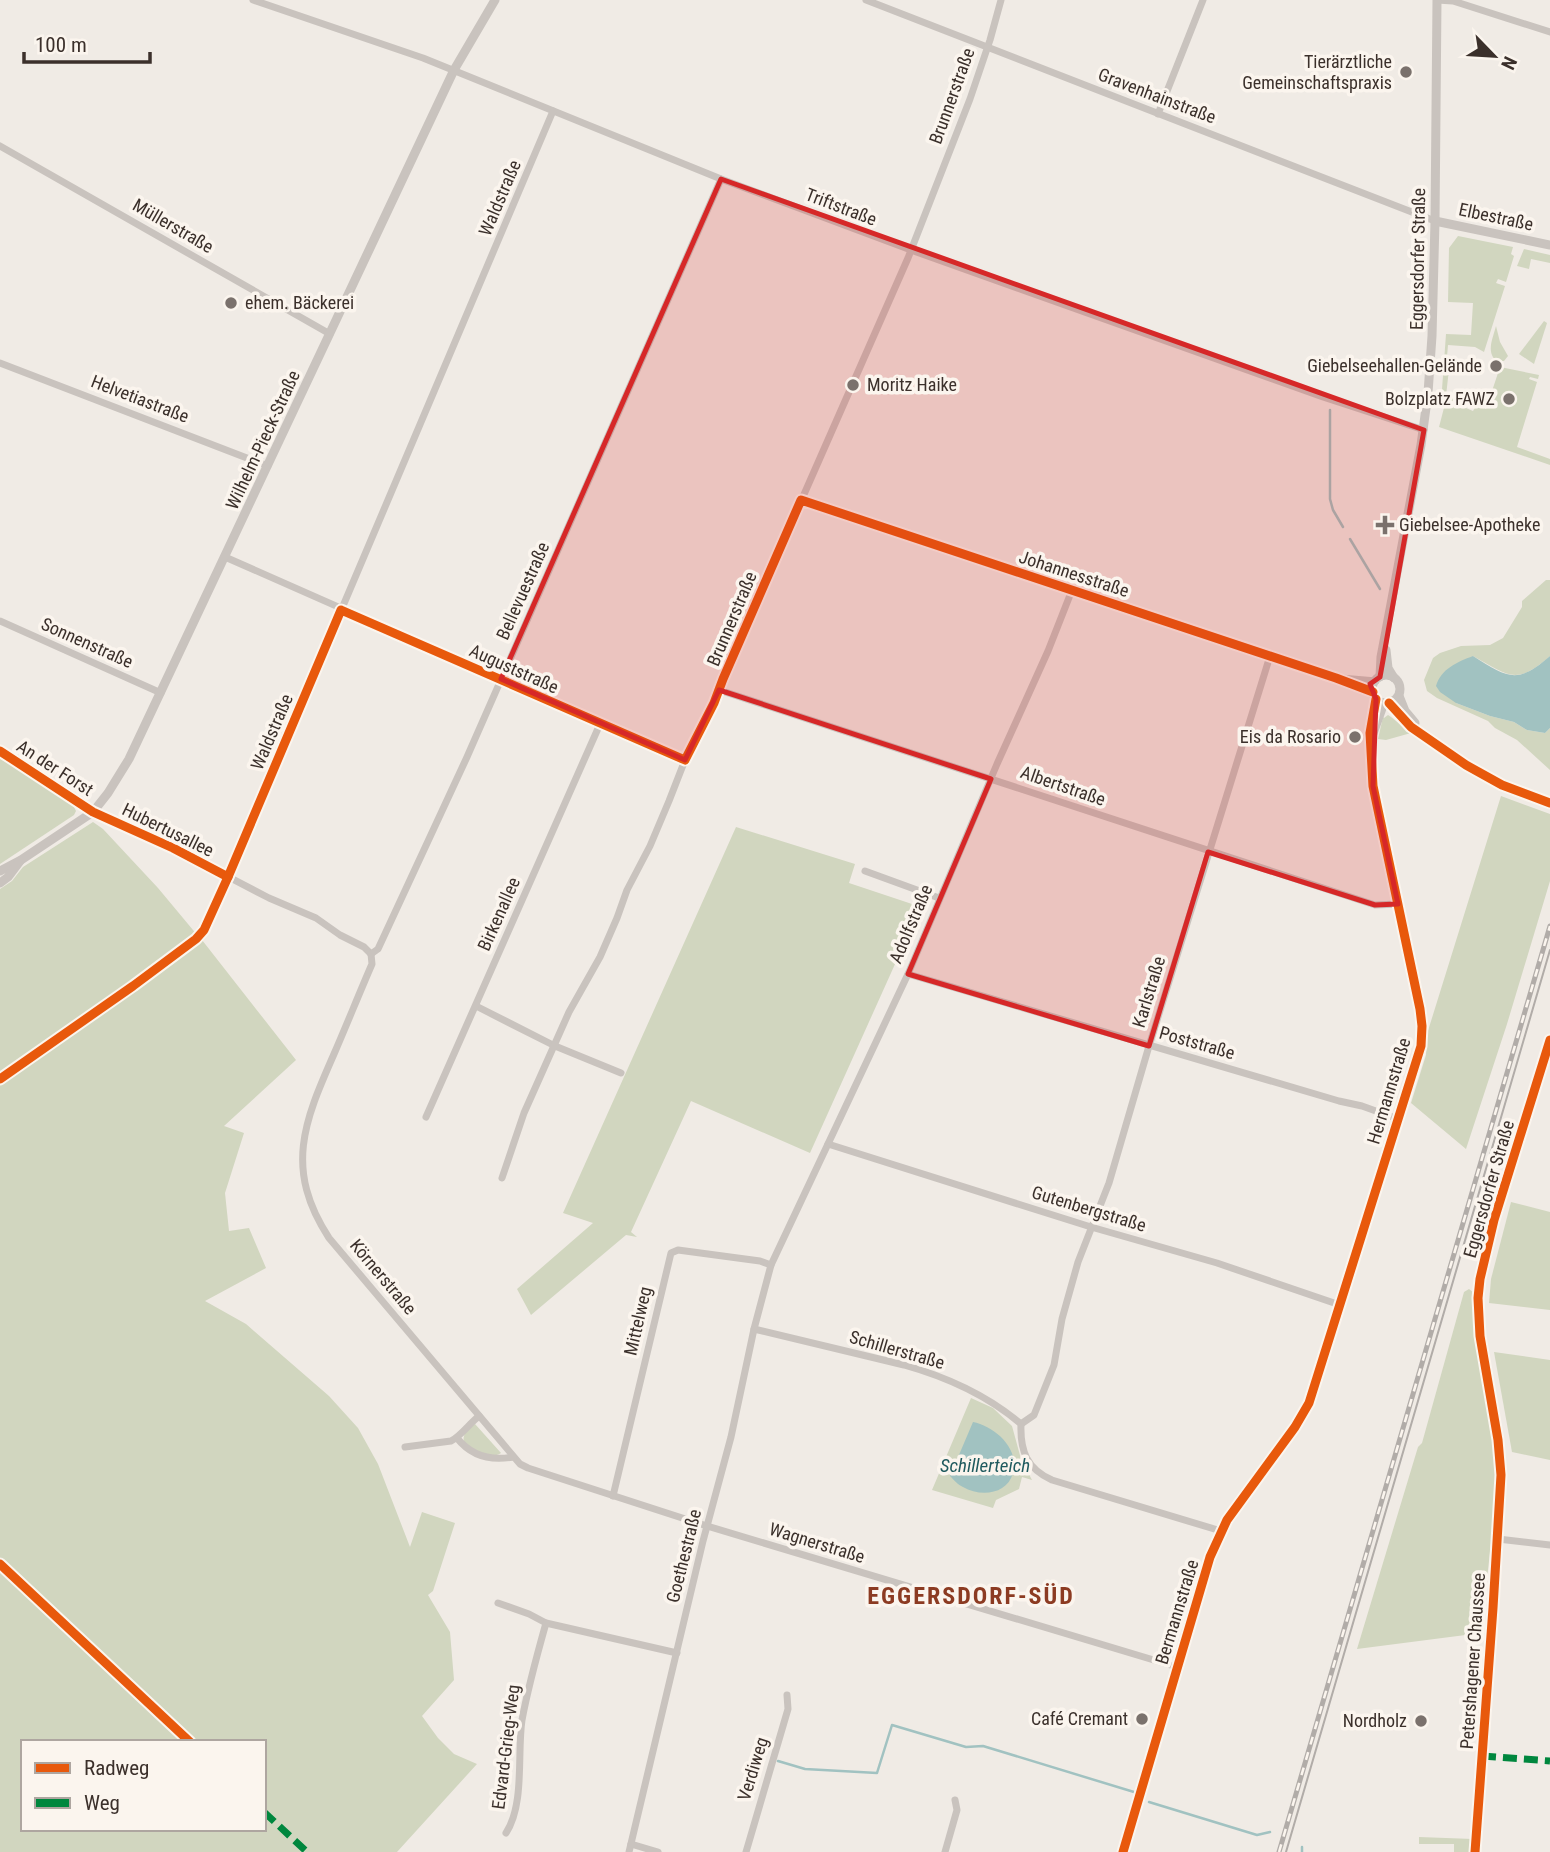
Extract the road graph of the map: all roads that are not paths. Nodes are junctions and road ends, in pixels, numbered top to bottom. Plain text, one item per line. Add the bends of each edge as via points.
1 (253, 0) edge
2 (495, 0) edge
3 (866, 0) edge
4 (1001, 0) edge
5 (1203, 0) edge
6 (1437, 0) edge
7 (1550, 32) edge
8 (987, 47) junction
9 (454, 70) junction
10 (553, 111) junction
11 (1158, 114) junction
12 (0, 146) edge
13 (722, 179) junction
14 (1435, 221) junction
15 (1550, 245) edge
16 (911, 250) junction
17 (330, 334) junction
18 (0, 363) edge
19 (1424, 430) junction
20 (268, 466) junction
21 (801, 500) junction
22 (225, 557) junction
23 (1072, 590) junction
24 (341, 610) junction
25 (0, 621) edge
26 (1385, 641) junction
27 (1270, 656) junction
28 (1336, 678) junction
29 (1394, 678) junction
30 (1378, 679) junction
31 (501, 680) junction
32 (719, 690) junction
33 (161, 693) junction
34 (1399, 696) junction
35 (1381, 699) junction
36 (600, 724) junction
37 (1425, 735) junction
38 (0, 751) edge
39 (685, 760) junction
40 (991, 779) junction
41 (1550, 803) edge
42 (93, 812) junction
43 (1208, 852) junction
44 (21, 860) junction
45 (0, 871) edge
46 (864, 871) dead end
47 (228, 877) junction
48 (0, 883) edge
49 (939, 898) junction
50 (1398, 904) junction
51 (371, 954) junction
52 (908, 974) junction
53 (476, 1006) junction
54 (1550, 1040) edge
55 (1149, 1045) junction
56 (555, 1046) junction
57 (621, 1073) dead end
58 (318, 1089) joint
59 (426, 1117) dead end
60 (1398, 1119) junction
61 (828, 1144) junction
62 (502, 1178) dead end
63 (1091, 1227) junction
64 (770, 1266) junction
65 (1340, 1305) junction
66 (754, 1329) junction
67 (1309, 1403) joint
68 (479, 1416) junction
69 (1021, 1424) junction
70 (457, 1438) junction
71 (405, 1447) dead end
72 (513, 1457) junction
73 (1501, 1473) joint
74 (613, 1496) junction
75 (707, 1526) junction
76 (1221, 1531) junction
77 (1498, 1539) junction
78 (1550, 1545) edge
79 (498, 1603) dead end
80 (546, 1623) junction
81 (677, 1653) junction
82 (1177, 1667) junction
83 (787, 1695) dead end
84 (955, 1800) dead end
85 (506, 1833) dead end
86 (630, 1848) edge
87 (658, 1852) edge
88 (746, 1852) edge
89 (945, 1852) edge
90 (1123, 1852) edge
91 (1475, 1852) edge

1 - 9 street, Triftstraße
2 - 9 street, Wilhelm-Pieck-Straße
3 - 8 street, Gravenhainstraße
4 - 8 street, Brunnerstraße
5 - 11 street
6 - 7 street
6 - 14 street, Eggersdorfer Straße
8 - 11 street, Gravenhainstraße
8 - 16 street, Brunnerstraße
9 - 10 street, Triftstraße
9 - 17 street, Wilhelm-Pieck-Straße
10 - 13 street, Triftstraße
10 - 24 street, Waldstraße
11 - 14 street, Gravenhainstraße
12 - 17 street, Müllerstraße
13 - 16 street, Triftstraße
13 - 31 street, Bellevuestraße
14 - 15 street, Elbestraße
14 - 19 street, Eggersdorfer Straße
16 - 19 street, Triftstraße
16 - 21 street, Brunnerstraße
17 - 20 street, Wilhelm-Pieck-Straße
18 - 20 street, Helvetiastraße
19 - 26 street, Eggersdorfer Straße
20 - 22 street, Wilhelm-Pieck-Straße
21 - 23 street, Johannesstraße
21 - 32 street, Brunnerstraße
22 - 24 street, Auguststraße
22 - 33 street, Wilhelm-Pieck-Straße
23 - 27 street, Johannesstraße
23 - 40 street, Adolfstraße
24 - 31 street, Auguststraße
24 - 47 street, Waldstraße
25 - 33 street, Sonnenstraße
26 - 29 street, Eggersdorfer Straße
26 - 30 street, Eggersdorfer Straße
27 - 28 street, Johannesstraße
27 - 43 street, Karlstraße
28 - 30 street, Johannesstraße
28 - 35 street, Johannesstraße
29 - 30 street
29 - 34 street via 1400,686
30 - 35 street via 1373,686
31 - 36 street, Auguststraße
31 - 51 street, Bellevuestraße via 382,941
32 - 39 street, Brunnerstraße
32 - 40 street, Albertstraße
33 - 42 street, Wilhelm-Pieck-Straße via 130,759
34 - 35 street
34 - 37 street
35 - 37 street
35 - 50 street, Hermannstraße via 1371,723 1370,758
36 - 39 street, Auguststraße
36 - 53 street, Birkenallee
37 - 41 street via 1488,779
38 - 42 street, An der Forst
39 - 56 street, Brunnerstraße via 604,947
40 - 43 street, Albertstraße
40 - 49 street, Adolfstraße
42 - 44 street, Wilhelm-Pieck-Straße
42 - 47 street, Hubertusallee
43 - 50 street, Albertstraße via 1375,905
43 - 55 street, Karlstraße
44 - 45 street, Wilhelm-Pieck-Straße
44 - 48 street, Wilhelm-Pieck-Straße
46 - 49 street
47 - 51 street, Hubertusallee via 316,918
49 - 52 street, Adolfstraße
50 - 60 street, Hermannstraße via 1423,1026
51 - 58 street, Bellevuestraße via 372,964
52 - 55 street, Poststraße
52 - 61 street, Adolfstraße
53 - 56 street
53 - 59 street, Birkenallee
54 - 73 street, Eggersdorfer Straße via 1480,1279 1480,1336
55 - 60 street, Poststraße
55 - 63 street, Karlstraße
56 - 57 street
56 - 62 street, Brunnerstraße via 524,1113
58 - 68 street, Körnerstraße via 302,1156 306,1187 319,1222
60 - 65 street, Hermannstraße
61 - 63 street, Gutenbergstraße
61 - 64 street, Adolfstraße
63 - 65 street, Gutenbergstraße
63 - 69 street, Karlstraße via 1045,1391 1034,1415
64 - 66 street, Goethestraße
64 - 74 street, Mittelweg via 760,1261 671,1252
65 - 67 street, Hermannstraße
66 - 69 street, Schillerstraße via 925,1371 984,1397
66 - 75 street, Goethestraße
67 - 76 street, Bermannstraße
68 - 70 street
68 - 72 street, Körnerstraße
69 - 76 street via 1025,1455 1043,1476
70 - 71 street
70 - 72 street, Wagnerstraße via 483,1457
72 - 74 street, Wagnerstraße via 528,1468
73 - 77 street, Petershagener Chaussee
74 - 75 street, Wagnerstraße
75 - 81 street, Goethestraße
75 - 82 street, Wagnerstraße
76 - 82 street, Bermannstraße
77 - 78 street
77 - 91 street, Petershagener Chaussee
79 - 80 street
80 - 81 street
80 - 85 street, Edvard-Grieg-Weg via 526,1699 518,1792
81 - 86 street, Goethestraße
82 - 90 street, Bermannstraße
83 - 88 street, Verdiweg via 788,1709
84 - 89 street via 957,1810
86 - 87 street

